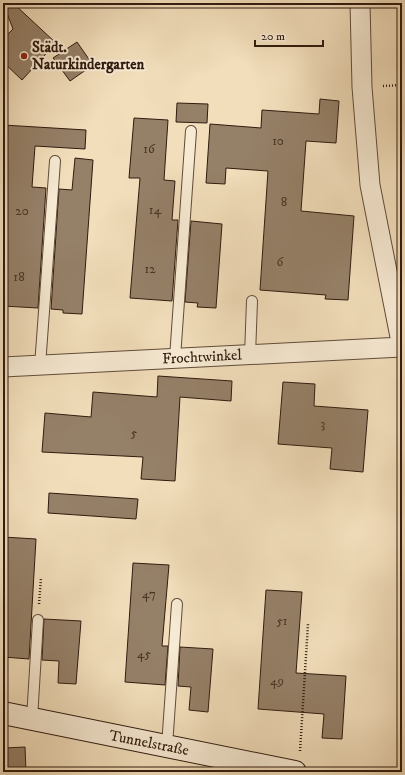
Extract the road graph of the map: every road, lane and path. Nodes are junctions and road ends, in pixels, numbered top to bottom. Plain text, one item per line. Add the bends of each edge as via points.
1 (360, 3) edge
2 (191, 131) dead end
3 (55, 161) dead end
4 (252, 301) dead end
5 (402, 347) edge
6 (250, 355) junction
7 (175, 358) junction
8 (40, 366) junction
9 (3, 367) edge
10 (41, 578) dead end
11 (177, 604) dead end
12 (38, 620) joint
13 (308, 624) dead end
14 (3, 713) edge
15 (32, 719) junction
16 (167, 746) junction
17 (297, 764) edge

1 - 5 street, Frochtwinkel via 362,87 370,185
2 - 7 lane
3 - 8 lane
4 - 6 lane
5 - 6 street, Frochtwinkel
6 - 7 street, Frochtwinkel
7 - 8 street, Frochtwinkel
8 - 9 street, Frochtwinkel
10 - 12 path
11 - 16 lane
12 - 15 lane
13 - 17 path
14 - 15 street, Tunnelstraße
15 - 16 street, Tunnelstraße
16 - 17 street, Tunnelstraße

